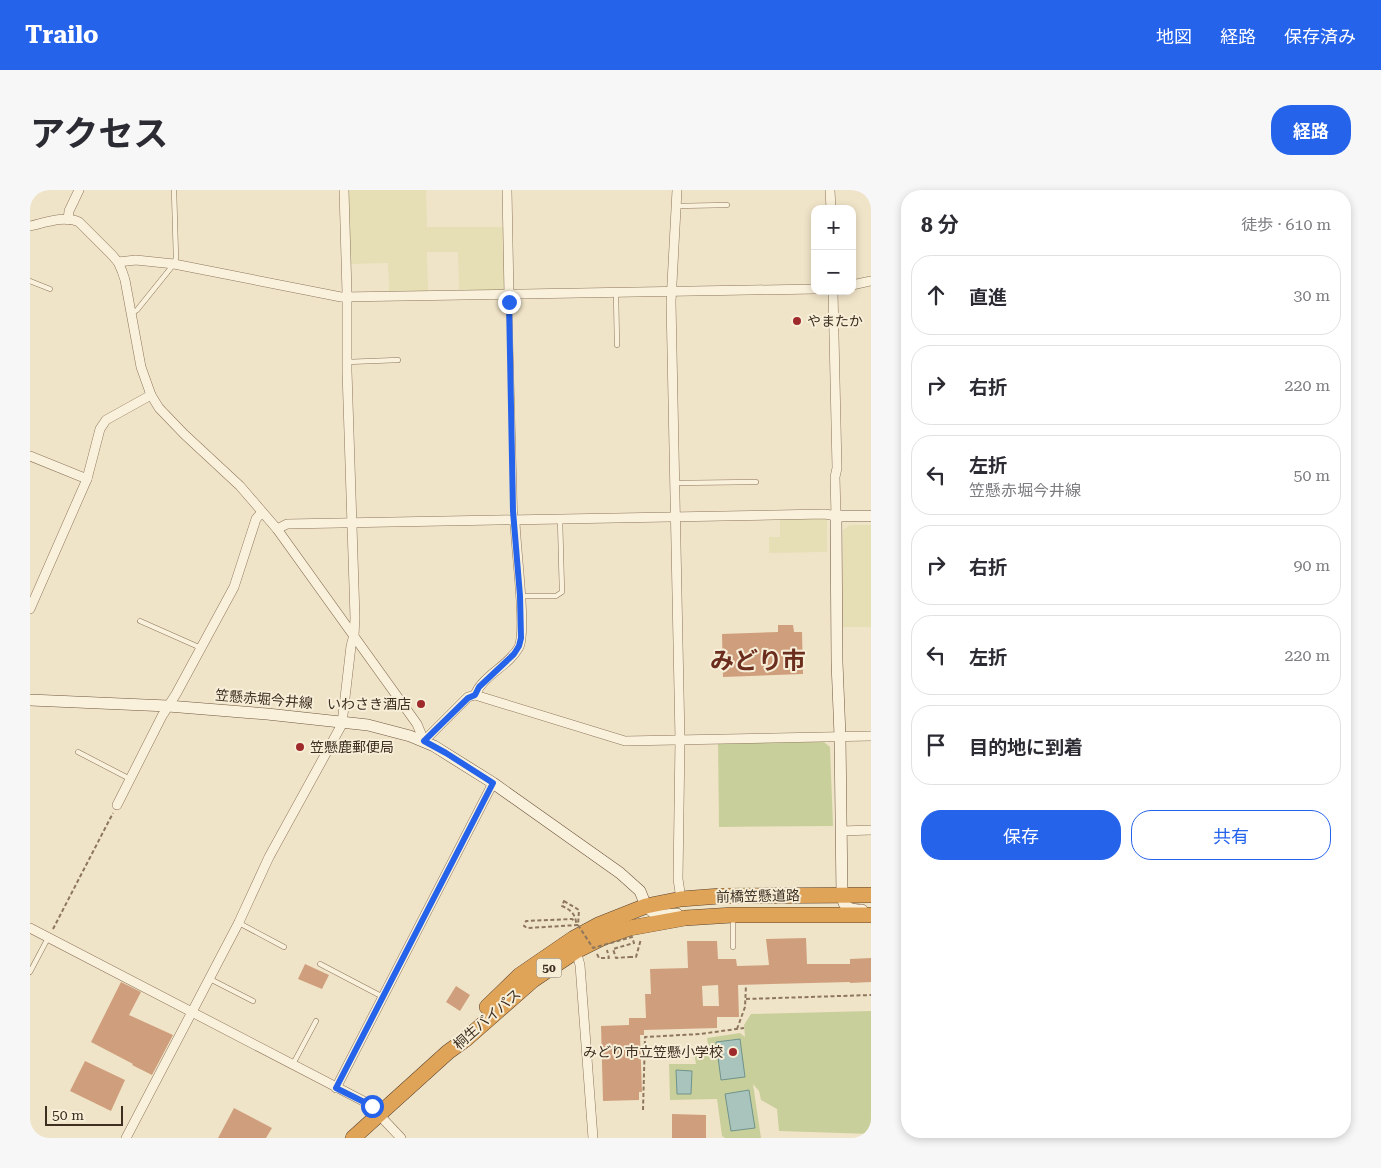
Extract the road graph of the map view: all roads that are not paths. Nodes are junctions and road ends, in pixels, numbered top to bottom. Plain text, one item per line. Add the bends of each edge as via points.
1 (79, 190) edge
2 (174, 190) edge
3 (344, 190) edge
4 (507, 190) edge
5 (677, 190) edge
6 (830, 190) edge
7 (727, 205) dead end
8 (831, 205) edge
9 (676, 206) junction
10 (68, 220) junction
11 (30, 226) edge
12 (118, 262) junction
13 (174, 264) junction
14 (30, 281) edge
15 (871, 281) edge
16 (856, 284) edge
17 (50, 289) dead end
18 (811, 289) edge
19 (672, 292) junction
20 (616, 293) junction
21 (509, 294) junction
22 (833, 295) edge
23 (347, 297) junction
24 (132, 314) junction
25 (617, 345) dead end
26 (398, 360) dead end
27 (348, 362) junction
28 (151, 395) junction
29 (30, 456) edge
30 (87, 479) junction
31 (756, 482) dead end
32 (675, 484) junction
33 (262, 512) junction
34 (676, 516) junction
35 (836, 516) junction
36 (871, 516) edge
37 (560, 518) junction
38 (514, 520) junction
39 (352, 523) junction
40 (276, 529) junction
41 (520, 596) junction
42 (30, 609) edge
43 (140, 621) dead end
44 (354, 635) junction
45 (201, 648) junction
46 (475, 695) junction
47 (30, 700) edge
48 (168, 706) junction
49 (341, 722) junction
50 (840, 736) junction
51 (871, 736) edge
52 (680, 740) junction
53 (424, 741) junction
54 (78, 752) dead end
55 (130, 779) junction
56 (493, 783) junction
57 (117, 806) road end
58 (871, 830) edge
59 (841, 831) junction
60 (842, 895) junction
61 (871, 895) edge
62 (681, 898) junction
63 (646, 906) junction
64 (871, 910) edge
65 (733, 915) junction
66 (871, 915) edge
67 (805, 916) junction
68 (671, 920) joint
69 (239, 922) junction
70 (30, 928) edge
71 (636, 931) junction
72 (48, 938) junction
73 (284, 947) dead end
74 (733, 947) dead end
75 (576, 950) junction
76 (320, 964) dead end
77 (30, 972) edge
78 (210, 979) junction
79 (382, 997) junction
80 (253, 1001) dead end
81 (192, 1013) junction
82 (316, 1021) dead end
83 (448, 1052) junction
84 (293, 1065) junction
85 (336, 1088) junction
86 (380, 1114) junction
87 (126, 1138) edge
88 (353, 1138) edge
89 (401, 1138) edge
90 (594, 1138) edge

1 - 10 street
2 - 13 lane
3 - 23 street
4 - 21 street
5 - 9 street
6 - 8 street
7 - 9 lane
9 - 19 street
10 - 11 street
10 - 12 street via 79,222
12 - 13 street
12 - 24 street
13 - 23 street
13 - 24 lane
14 - 17 lane
15 - 16 street
18 - 19 street
19 - 20 street
19 - 32 street
20 - 21 street
20 - 25 lane
21 - 23 street
21 - 38 lane
22 - 35 street
23 - 27 street
24 - 28 street via 141,367
26 - 27 lane
27 - 39 street
28 - 30 street via 104,422
28 - 33 street via 168,418 230,476
29 - 30 street
30 - 42 street
31 - 32 lane
32 - 34 street
33 - 40 street
33 - 45 street via 256,518 234,587
34 - 35 street
34 - 37 street
34 - 52 street
35 - 36 main road
35 - 50 main road
37 - 38 street
37 - 41 lane via 562,592 556,596
38 - 39 street
38 - 41 street
39 - 40 street via 287,524
39 - 44 street
40 - 44 street
41 - 46 street via 519,646
43 - 45 lane
44 - 49 street
44 - 53 street via 417,724
45 - 48 street
46 - 52 street via 624,741
46 - 53 street
47 - 48 main road, 笠懸赤堀今井線
48 - 49 main road, 笠懸赤堀今井線
48 - 55 street
49 - 53 main road, 笠懸赤堀今井線 via 382,728
49 - 69 street via 269,857
50 - 51 street
50 - 52 street
50 - 59 main road
52 - 62 street via 678,878
53 - 56 main road, 笠懸赤堀今井線
54 - 55 lane
55 - 57 street
56 - 63 main road, 笠懸赤堀今井線 via 620,873 640,891
56 - 79 street
58 - 59 street
59 - 60 main road
60 - 61 highway, 前橋笠懸道路 / 50
60 - 62 highway, 前橋笠懸道路 / 50
60 - 64 main road via 844,903 852,910
62 - 63 highway, 前橋笠懸道路 / 50
63 - 67 main road via 664,915 759,910
63 - 71 main road
63 - 83 highway, 桐生バイパス / 50 via 582,934 532,965 487,1007
65 - 67 highway, 前橋笠懸道路 / 50
65 - 68 highway, 前橋笠懸道路 / 50
65 - 74 lane
66 - 67 highway, 前橋笠懸道路 / 50
68 - 71 highway, 桐生バイパス / 50
69 - 73 lane
69 - 78 street
70 - 72 street
71 - 75 highway, 桐生バイパス / 50
72 - 77 lane
72 - 81 street
75 - 83 highway, 桐生バイパス / 50 via 533,980
75 - 90 street via 580,965
76 - 79 lane
78 - 80 lane
78 - 81 street
79 - 85 street
81 - 84 street
81 - 87 street
82 - 84 lane
83 - 86 highway, 50
84 - 85 street
85 - 86 street via 369,1104
86 - 88 highway, 50
86 - 89 street

